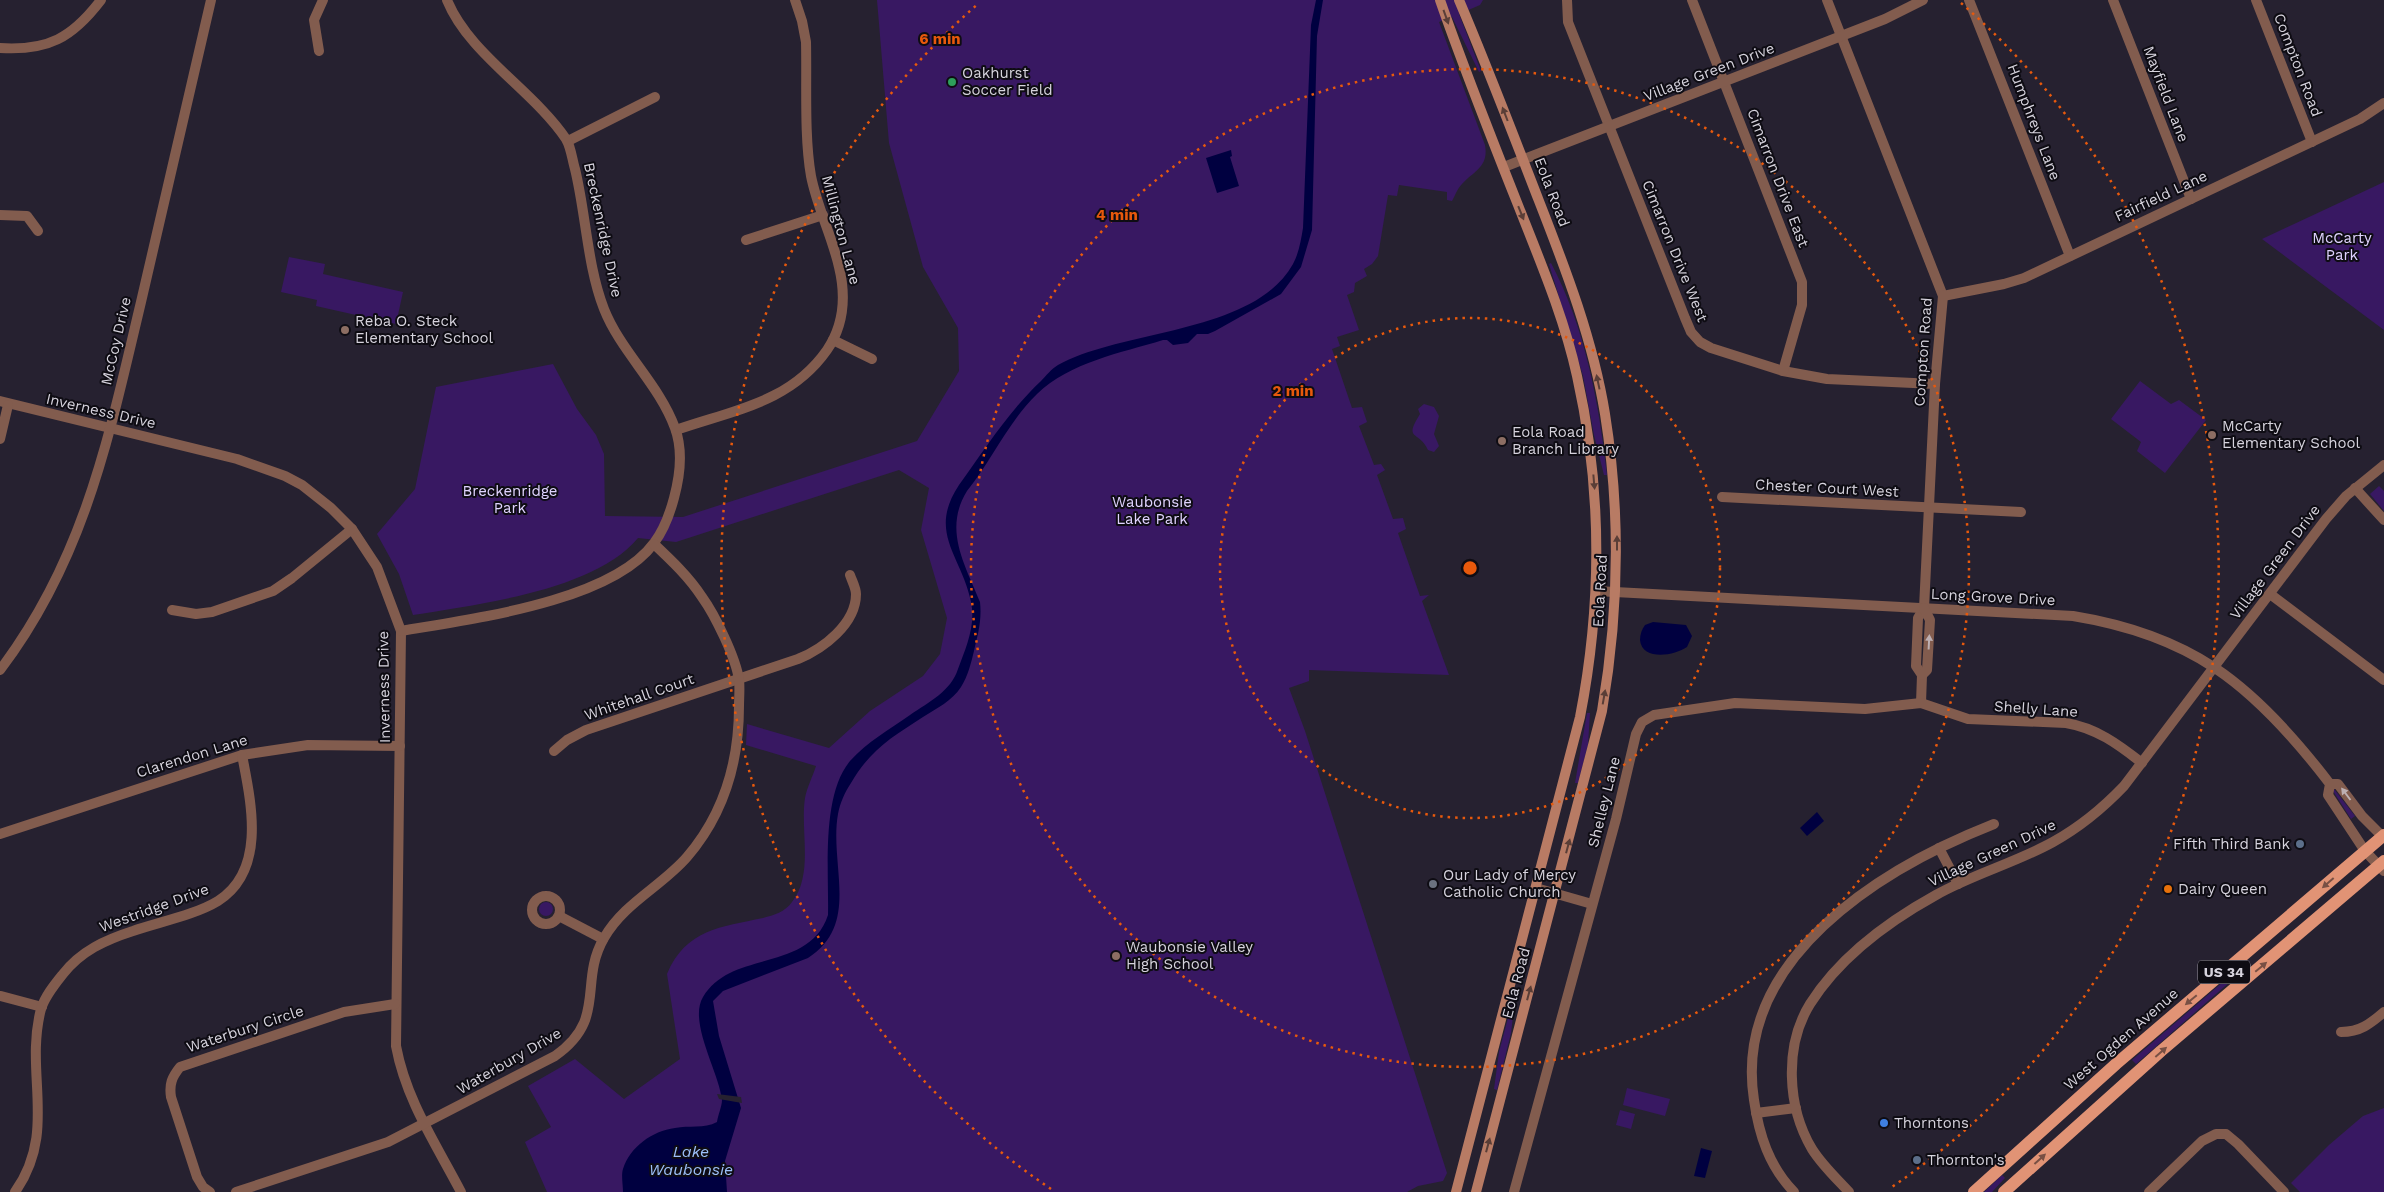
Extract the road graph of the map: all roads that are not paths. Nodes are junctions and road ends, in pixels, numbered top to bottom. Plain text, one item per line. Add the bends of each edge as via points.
1 (101, 0) edge
2 (211, 0) edge
3 (324, 0) edge
4 (448, 0) edge
5 (794, 0) edge
6 (1440, 0) edge
7 (1459, 0) edge
8 (1567, 0) edge
9 (1692, 0) edge
10 (1827, 0) edge
11 (1923, 0) edge
12 (1969, 0) edge
13 (2113, 0) edge
14 (2256, 0) edge
15 (1842, 36) junction
16 (0, 48) edge
17 (319, 51) dead end
18 (1724, 82) junction
19 (654, 97) dead end
20 (2384, 103) edge
21 (1609, 127) junction
22 (568, 141) junction
23 (2312, 142) junction
24 (1523, 160) junction
25 (1504, 167) junction
26 (2191, 199) junction
27 (0, 215) edge
28 (823, 215) junction
29 (38, 231) dead end
30 (746, 240) dead end
31 (2070, 256) junction
32 (1943, 296) junction
33 (833, 340) junction
34 (872, 359) dead end
35 (1783, 371) junction
36 (1935, 384) junction
37 (4, 403) edge
38 (111, 429) junction
39 (676, 430) junction
40 (0, 439) edge
41 (2382, 469) edge
42 (2355, 488) junction
43 (1722, 497) dead end
44 (1929, 508) junction
45 (2021, 512) dead end
46 (2384, 520) edge
47 (352, 529) junction
48 (654, 544) junction
49 (850, 575) dead end
50 (1596, 590) junction
51 (1616, 592) junction
52 (2270, 594) junction
53 (1924, 608) junction
54 (172, 610) dead end
55 (401, 631) junction
56 (2214, 667) junction
57 (0, 670) edge
58 (739, 679) junction
59 (2384, 680) edge
60 (1921, 704) junction
61 (400, 746) junction
62 (554, 751) dead end
63 (242, 755) junction
64 (2142, 763) junction
65 (2330, 784) junction
66 (1994, 824) dead end
67 (0, 834) edge
68 (2384, 836) edge
69 (1939, 848) junction
70 (2365, 851) junction
71 (2382, 866) edge
72 (1958, 884) junction
73 (1536, 888) junction
74 (1555, 893) junction
75 (1592, 904) junction
76 (559, 916) dead end
77 (603, 939) junction
78 (0, 996) edge
79 (395, 1004) junction
80 (42, 1007) junction
81 (2384, 1012) edge
82 (2341, 1032) dead end
83 (2116, 1064) junction
84 (2124, 1084) junction
85 (1796, 1108) junction
86 (1756, 1113) junction
87 (424, 1125) junction
88 (15, 1192) edge
89 (210, 1192) edge
90 (236, 1192) edge
91 (461, 1192) edge
92 (1456, 1192) edge
93 (1476, 1192) edge
94 (1514, 1192) edge
95 (1794, 1192) edge
96 (1849, 1192) edge
97 (1974, 1192) edge
98 (2004, 1192) edge
99 (2149, 1192) edge
100 (2284, 1192) edge

1 - 16 street via 77,28 55,41 27,49
2 - 38 street, McCoy Drive
3 - 17 street via 314,20
4 - 22 street, Breckenridge Drive via 463,28 544,111
5 - 28 street, Millington Lane via 806,42 810,168
6 -> 25 main road, Eola Road
24 -> 7 main road, Eola Road
8 - 21 street, Cimarron Drive West via 1568,22
9 - 18 street, Cimarron Drive East
10 - 15 street, Compton Road
11 - 15 street, Village Green Drive
12 - 31 street, Humphreys Lane
13 - 26 street, Mayfield Lane
14 - 23 street, Compton Road
15 - 18 street, Village Green Drive
15 - 32 street, Compton Road
18 - 21 street, Village Green Drive
18 - 35 street, Cimarron Drive East via 1802,282 1802,305
19 - 22 street
20 - 23 street, Fairfield Lane via 2360,119
21 - 24 street, Village Green Drive
21 - 35 street, Cimarron Drive West via 1691,332 1700,342 1720,352
22 - 39 street, Breckenridge Drive via 597,286 605,311 659,396
23 - 26 street, Fairfield Lane
24 - 25 street, Village Green Drive
51 -> 24 main road, Eola Road via 1617,534 1612,464 1594,362 1572,288
25 -> 50 main road, Eola Road via 1556,304 1577,376 1596,505
26 - 31 street, Fairfield Lane
27 - 29 street via 27,216
28 - 30 street
28 - 33 street, Millington Lane via 843,288 842,314
31 - 32 street, Fairfield Lane via 2013,282
32 - 36 street, Compton Road
33 - 34 street
33 - 39 street, Millington Lane via 809,374 790,388 763,401
35 - 36 street, Cimarron Drive West via 1827,379
36 - 44 street, Compton Road
37 - 38 street, Inverness Drive
37 - 40 street
38 - 47 street, Inverness Drive via 237,459 285,476 316,495
38 - 57 street, McCoy Drive via 83,520 61,570 29,631
39 - 48 street, Breckenridge Drive via 680,466 678,485
41 - 42 street, Village Green Drive
42 - 46 street
42 - 52 street, Village Green Drive via 2326,519
43 - 44 street, Chester Court West
44 - 45 street, Chester Court West
44 - 53 street, Compton Road
47 - 54 street via 273,590 212,612 196,614
47 - 55 street, Inverness Drive via 380,574
48 - 55 street, Breckenridge Drive via 617,574 590,587 512,612
48 - 58 street, Waterbury Drive via 693,584 710,609
49 - 58 street, Whitehall Court via 856,592 855,604 845,623 829,641 807,656
50 - 51 street, Long Grove Drive
50 - 73 main road, Eola Road via 1586,688
51 - 53 street, Long Grove Drive
74 -> 51 main road, Eola Road via 1602,711
52 - 56 street, Village Green Drive
52 - 59 street
53 - 56 street, Long Grove Drive via 2089,619 2147,635
53 - 60 street, Compton Road via 1930,624 1928,670 1922,675
55 - 61 street, Inverness Drive
56 - 64 street, Village Green Drive
56 - 65 street, Long Grove Drive via 2263,707
58 - 62 street, Whitehall Court via 586,730
58 - 77 street, Waterbury Drive via 736,756 715,818 687,857 668,877 626,910
60 - 64 street, Shelly Lane via 1968,719 2080,726 2111,740
60 - 75 street, Shelley Lane via 1865,709 1735,703 1647,718 1638,727
61 - 63 street, Clarendon Lane via 308,745
61 - 79 street, Inverness Drive
63 - 67 street, Clarendon Lane
63 - 80 street, Westridge Drive via 250,794 251,846 244,873 236,884 225,896 204,907 97,945 63,973
64 - 72 street, Village Green Drive via 2108,802 2072,831 2038,850
68 -> 65 street, Long Grove Drive via 2362,816 2338,784
65 - 70 street, Long Grove Drive via 2328,795
66 - 69 street
68 - 70 main road, West Ogden Avenue / US 34
69 - 72 street
69 - 86 street via 1885,878 1859,897 1815,935 1780,977 1763,1013 1751,1057
70 - 71 street, Long Grove Drive
70 -> 83 main road, West Ogden Avenue / US 34
84 -> 71 main road, US 34
72 - 85 street, Village Green Drive via 1882,930 1843,965 1814,998 1800,1030 1793,1058 1792,1085
73 - 74 street
73 - 92 main road, Eola Road
74 - 75 street
93 -> 74 main road, Eola Road
75 - 94 street, Shelley Lane
76 - 77 street
77 - 87 street, Waterbury Drive via 594,969 588,1014 573,1042 555,1056
78 - 80 street
79 - 87 street, Inverness Drive via 395,1037 400,1068
79 - 89 street, Waterbury Circle via 344,1012 180,1067 169,1086 171,1098 197,1177
80 - 88 street, Westridge Drive via 36,1057 38,1135 35,1154
81 - 82 street via 2367,1027
83 - 84 main road
83 - 97 main road, West Ogden Avenue / US 34
98 -> 84 main road, US 34
85 - 86 street
85 - 96 street, Village Green Drive via 1813,1150
86 - 95 street via 1768,1155
87 - 90 street via 388,1142
87 - 91 street, Inverness Drive
99 - 100 street via 2202,1141 2216,1134 2226,1134 2238,1144

